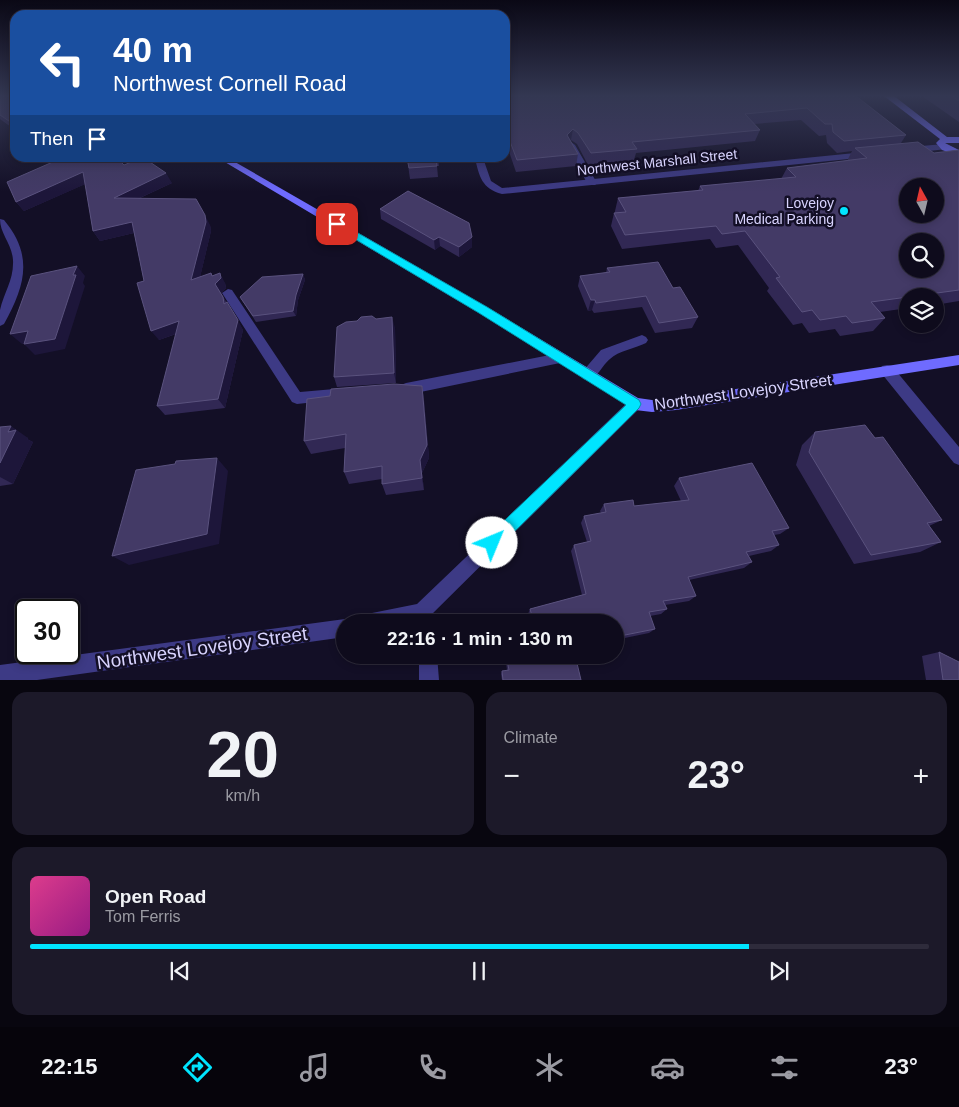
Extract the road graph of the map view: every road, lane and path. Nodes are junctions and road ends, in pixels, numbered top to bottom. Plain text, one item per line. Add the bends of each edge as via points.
1 (926, 128) edge
2 (959, 140) edge
3 (944, 143) junction
4 (571, 145) edge
5 (904, 151) edge
6 (959, 153) edge
7 (875, 154) edge
8 (229, 162) edge
9 (480, 162) edge
10 (592, 183) junction
11 (0, 222) edge
12 (228, 293) dead end
13 (0, 321) edge
14 (642, 340) dead end
15 (560, 358) junction
16 (959, 360) edge
17 (887, 370) junction
18 (588, 375) junction
19 (393, 390) edge
20 (355, 394) edge
21 (635, 404) junction
22 (959, 458) edge
23 (426, 614) edge
24 (336, 629) edge
25 (428, 664) edge
26 (0, 676) edge
27 (429, 680) edge

1 - 3 main road
2 - 3 main road
3 - 5 street
3 - 6 main road
4 - 10 street
7 - 10 street, Northwest Marshall Street
8 - 15 main road
9 - 10 street, Northwest Marshall Street via 488,185 493,189 514,191
11 - 13 street via 13,239 18,262 12,294
12 - 20 street via 297,398
14 - 18 street via 606,354
15 - 18 main road
15 - 19 street
16 - 17 main road, Northwest Lovejoy Street
17 - 21 main road, Northwest Lovejoy Street via 676,404
17 - 22 street
18 - 21 main road
21 - 23 street, Northwest Lovejoy Street
24 - 26 street, Northwest Lovejoy Street
25 - 27 street

